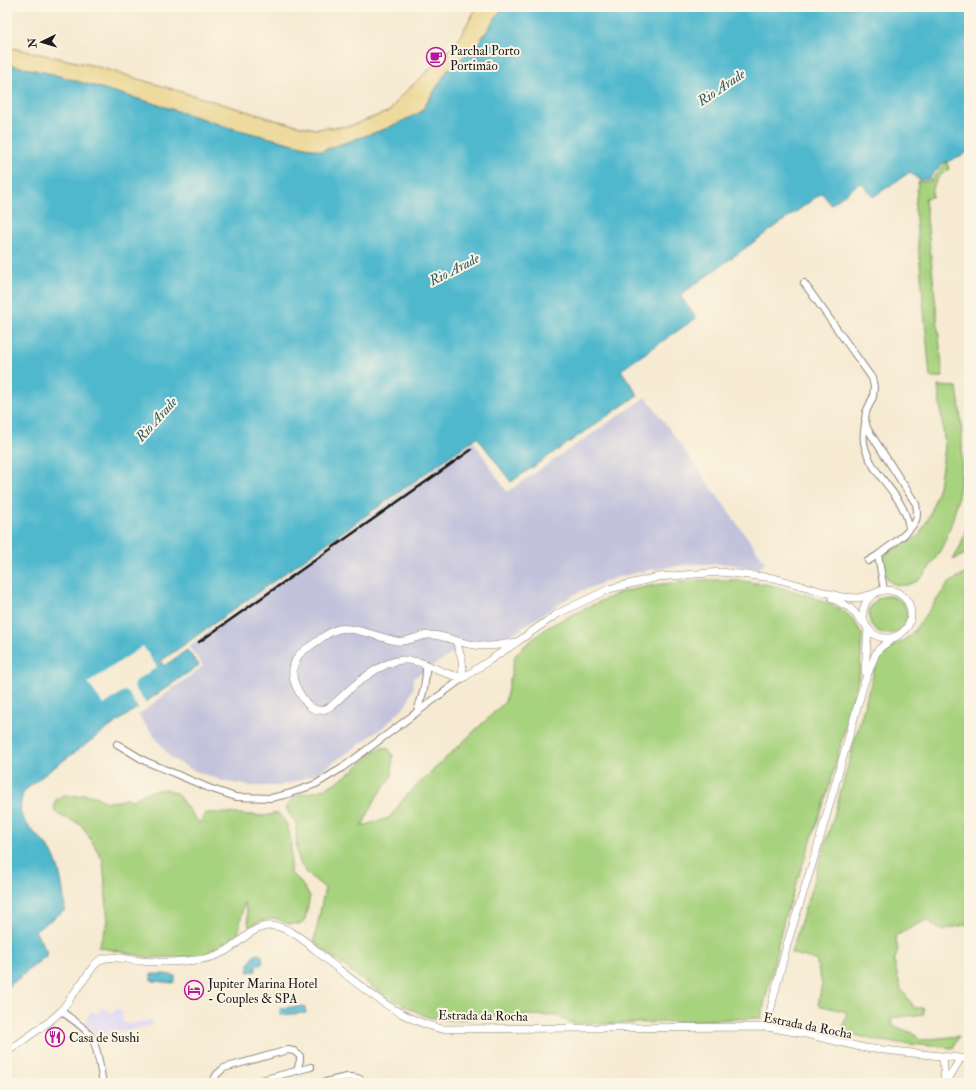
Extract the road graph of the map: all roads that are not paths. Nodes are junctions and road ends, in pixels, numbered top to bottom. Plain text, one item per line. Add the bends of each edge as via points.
1 (804, 283) dead end
2 (865, 419) junction
3 (909, 529) junction
4 (878, 555) junction
5 (868, 561) dead end
6 (884, 590) junction
7 (816, 591) junction
8 (874, 594) junction
9 (867, 627) junction
10 (896, 637) junction
11 (456, 641) junction
12 (517, 642) junction
13 (426, 664) junction
14 (463, 678) junction
15 (864, 683) junction
16 (417, 712) junction
17 (117, 744) dead end
18 (61, 1011) junction
19 (767, 1027) junction
20 (7, 1052) edge
21 (942, 1057) junction
22 (960, 1058) junction
23 (969, 1059) edge
24 (311, 1068) dead end
25 (298, 1071) junction
26 (103, 1083) edge
27 (212, 1083) edge
28 (250, 1083) edge
29 (322, 1083) edge
30 (365, 1083) edge
31 (946, 1083) edge

1 - 2 street via 872,378 873,397
2 - 3 street via 863,436 868,458 907,514
2 - 3 street via 873,438 916,504 916,519
3 - 4 street
4 - 5 street
4 - 6 street
6 - 8 street
6 - 10 street via 898,593 906,599 910,608 910,623 904,632
7 - 8 street via 852,598
7 - 9 street via 850,608
7 - 12 street via 774,578 720,572 658,577 609,589 557,614
8 - 9 street via 863,610
9 - 10 street via 881,638
9 - 15 street
10 - 15 street via 876,653
11 - 12 street via 471,645 494,646
11 - 13 street via 431,634 410,641 397,641 340,629 328,633 299,654 292,673 294,683 307,704 312,708 324,710 350,688 390,663 416,661
11 - 14 street via 462,659
12 - 14 street
13 - 14 street
13 - 16 street via 425,687
14 - 16 street
15 - 19 street via 788,941
16 - 17 street via 342,768 316,784 271,798 236,797 209,788 145,761
18 - 19 street, Estrada da Rocha via 97,962 103,959 123,958 152,962 202,959 225,952 260,927 273,926 297,936 400,1013 442,1029
18 - 20 street
18 - 26 street via 90,1035 96,1048
19 - 21 street, Estrada da Rocha via 864,1048
21 - 22 street, Estrada da Rocha
21 - 31 street
22 - 23 street, Estrada da Rocha
22 - 31 street
24 - 25 street
25 - 27 street via 300,1056 288,1050 224,1068
25 - 28 street
29 - 30 street via 352,1077

